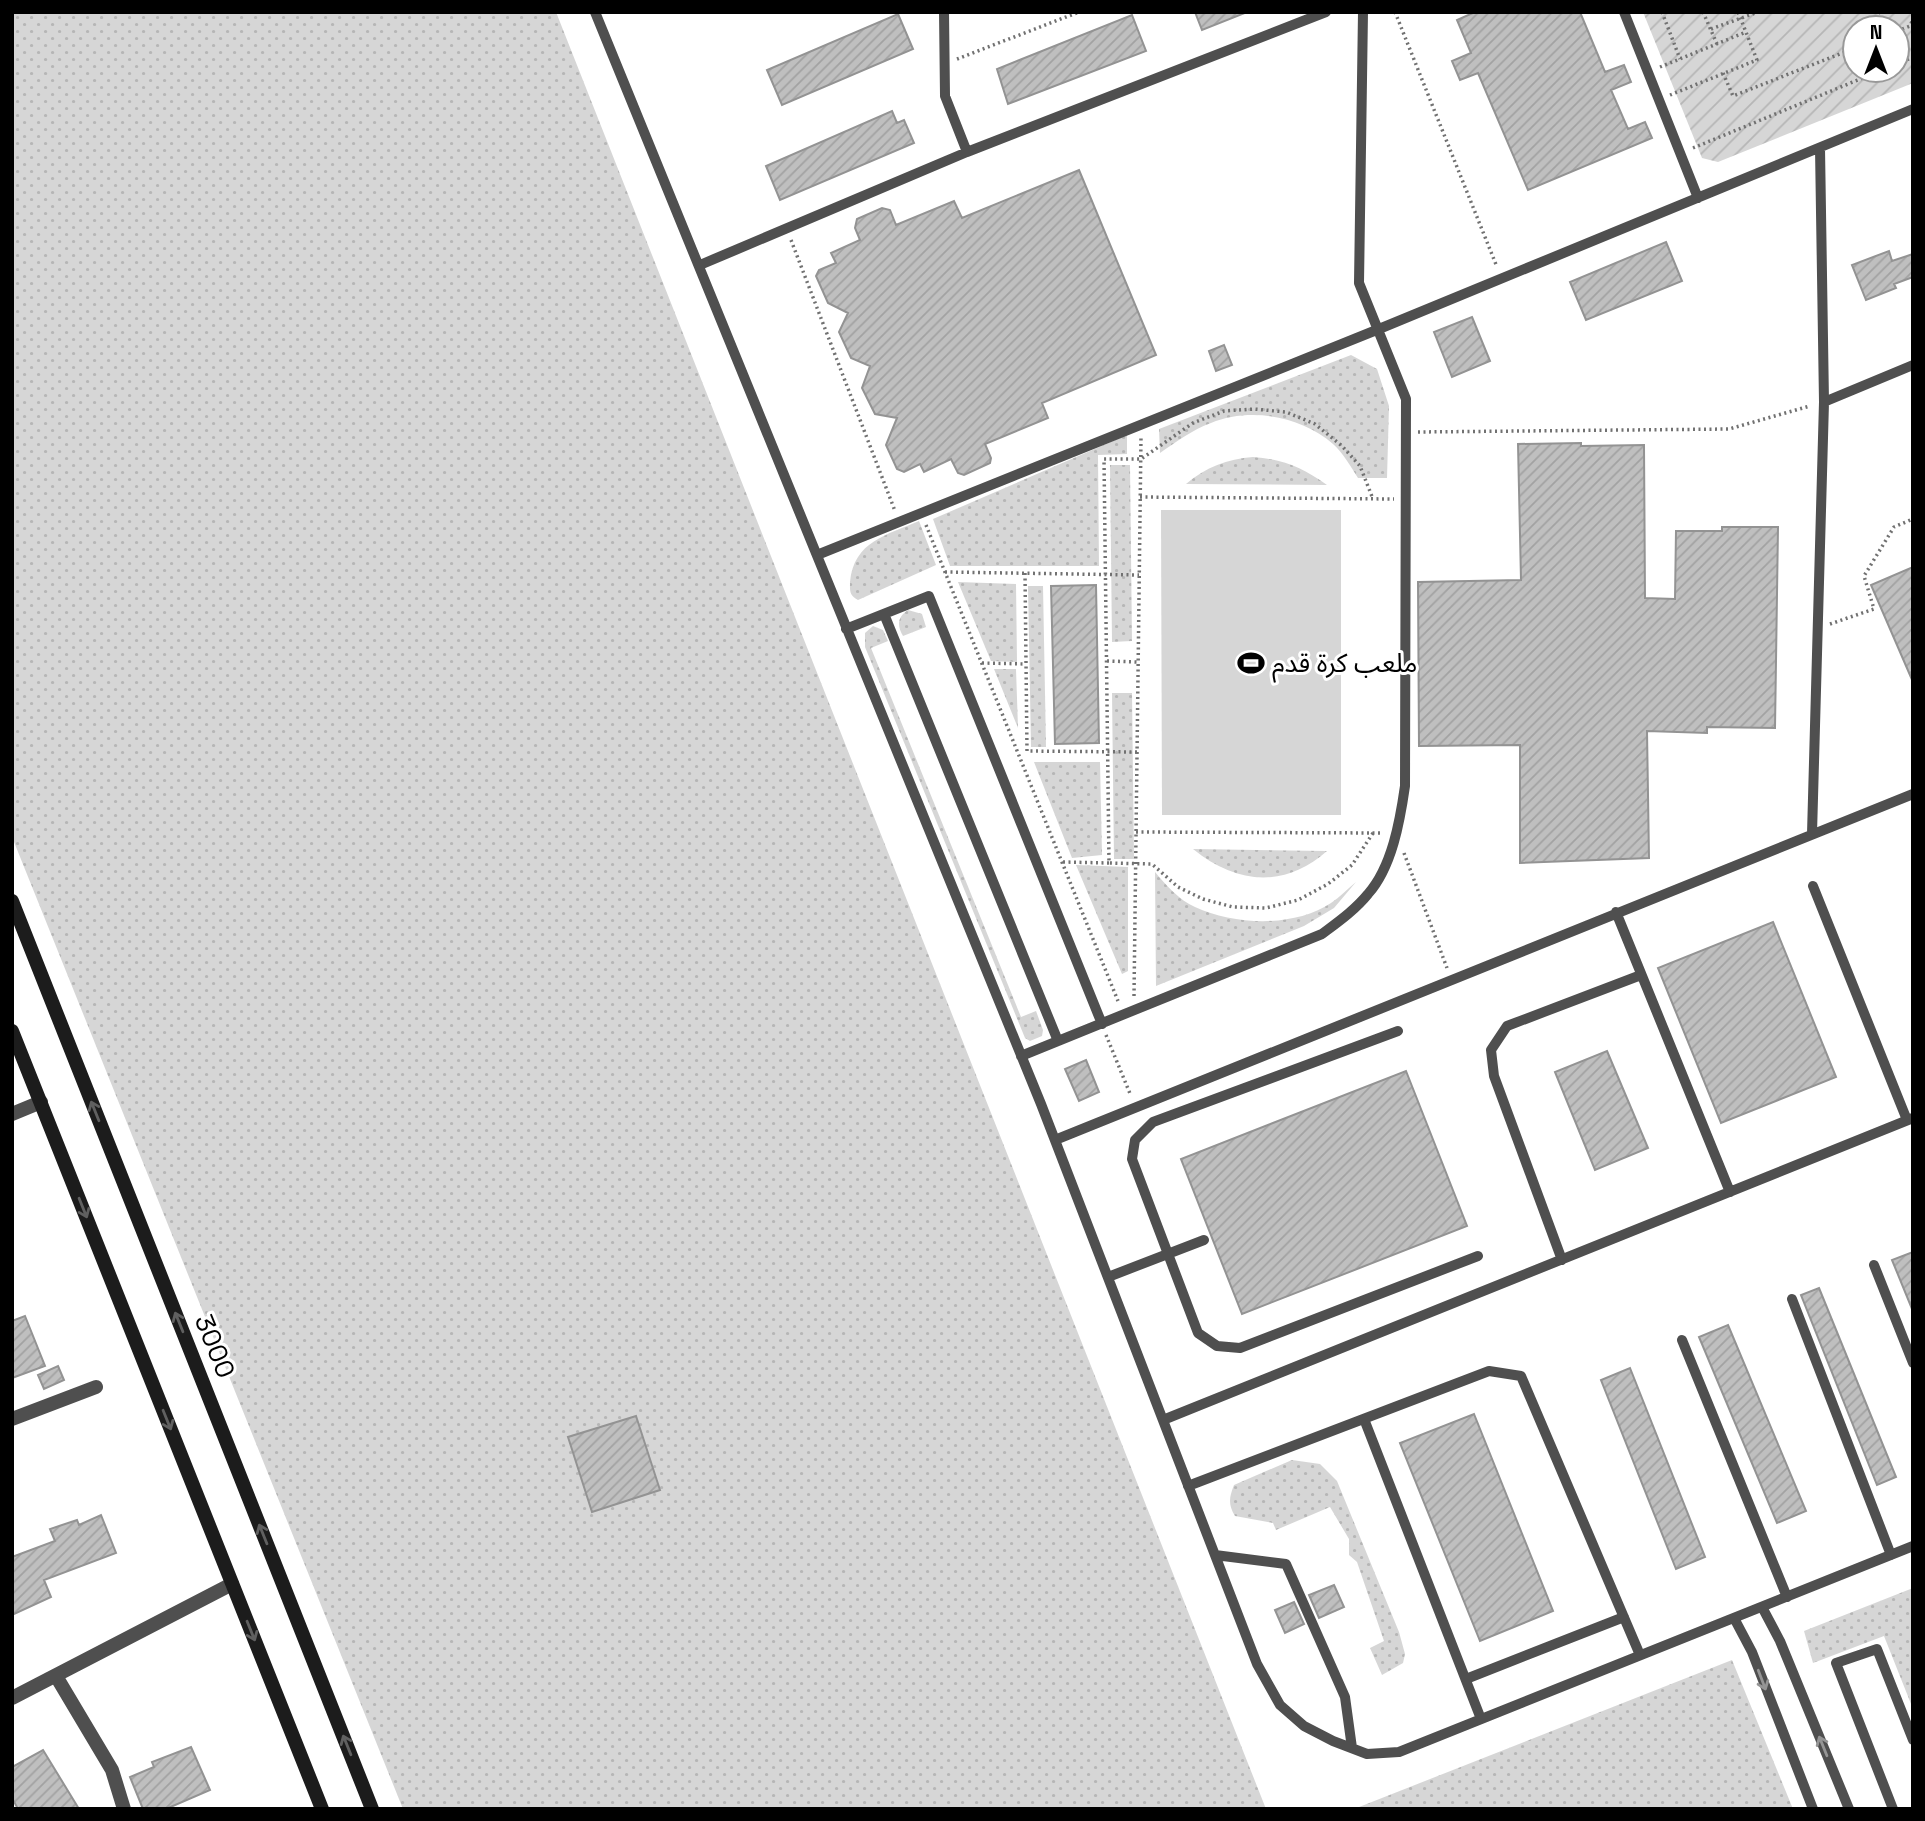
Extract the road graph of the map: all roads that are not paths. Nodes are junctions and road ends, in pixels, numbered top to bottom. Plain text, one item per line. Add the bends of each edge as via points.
1 (595, 12) edge
2 (944, 12) edge
3 (1326, 12) edge
4 (1363, 12) edge
5 (1624, 12) edge
6 (1913, 109) edge
7 (1820, 148) junction
8 (967, 152) junction
9 (1698, 198) junction
10 (700, 265) junction
11 (1378, 329) junction
12 (1913, 365) edge
13 (1824, 402) junction
14 (817, 555) junction
15 (884, 614) junction
16 (846, 629) junction
17 (1913, 794) edge
18 (1812, 834) junction
19 (1813, 886) dead end
20 (12, 901) edge
21 (1616, 912) junction
22 (1642, 975) junction
23 (1102, 1024) junction
24 (12, 1031) edge
25 (1398, 1031) dead end
26 (1058, 1041) junction
27 (1021, 1056) junction
28 (41, 1102) junction
29 (12, 1114) edge
30 (1910, 1119) edge
31 (1055, 1140) junction
32 (1730, 1192) junction
33 (1204, 1240) dead end
34 (1168, 1254) junction
35 (1478, 1256) dead end
36 (1562, 1260) junction
37 (1874, 1265) dead end
38 (1108, 1277) junction
39 (1791, 1299) dead end
40 (1682, 1340) dead end
41 (1913, 1363) edge
42 (96, 1387) dead end
43 (12, 1419) edge
44 (1364, 1419) junction
45 (1163, 1420) junction
46 (1188, 1486) junction
47 (1913, 1546) edge
48 (1215, 1555) junction
49 (1891, 1555) junction
50 (232, 1584) junction
51 (1787, 1597) junction
52 (1762, 1607) junction
53 (1624, 1617) junction
54 (1734, 1618) junction
55 (1640, 1655) junction
56 (56, 1676) junction
57 (1466, 1679) junction
58 (12, 1698) edge
59 (1481, 1719) junction
60 (1913, 1740) edge
61 (1352, 1748) junction
62 (124, 1809) edge
63 (322, 1809) edge
64 (372, 1809) edge
65 (1813, 1809) edge
66 (1849, 1809) edge
67 (1893, 1809) edge

1 - 10 lane
2 - 8 lane via 945,96
3 - 8 lane
4 - 11 lane via 1359,283
5 - 9 lane
6 - 7 lane
7 - 9 lane
7 - 13 lane
8 - 10 lane
9 - 11 lane
10 - 14 lane
11 - 14 lane
11 - 23 lane via 1406,399 1405,786 1400,825 1383,869 1370,892 1322,934
12 - 13 lane
13 - 18 lane
14 - 16 lane
15 - 16 lane
15 - 23 lane via 929,596
15 - 26 lane
16 - 27 lane
17 - 18 lane
18 - 21 lane
19 - 30 lane
64 -> 20 street, 3000
21 - 22 lane
21 - 31 lane
22 - 32 lane
22 - 36 lane via 1507,1026 1491,1050 1494,1076
23 - 26 lane
24 - 28 street
25 - 34 lane via 1153,1122 1135,1140 1132,1159
26 - 27 lane
27 - 31 lane
28 - 29 street
28 -> 50 street
30 - 32 lane
31 - 38 lane
32 - 36 lane
33 - 34 lane
34 - 35 lane via 1198,1333 1217,1346 1240,1348
34 - 38 lane
36 - 45 lane
37 - 41 lane
38 - 45 lane
39 - 49 lane
40 - 51 lane
42 - 43 street
44 - 46 lane
44 - 53 lane via 1489,1371 1521,1376
44 - 57 lane
45 - 46 lane
46 - 48 lane
47 - 49 lane
48 - 61 lane via 1257,1664 1279,1704 1304,1727
48 - 61 lane via 1286,1564 1345,1697
49 - 51 lane
50 - 56 street
50 -> 63 street
51 - 52 lane
52 - 54 lane
66 -> 52 lane
53 - 55 lane
53 - 57 lane
54 - 55 lane
54 -> 65 lane via 1752,1652
55 - 59 lane
56 - 58 street
56 - 62 street via 112,1770
57 - 59 lane
59 - 61 lane via 1399,1752 1367,1754
60 - 67 lane via 1877,1649 1836,1663

